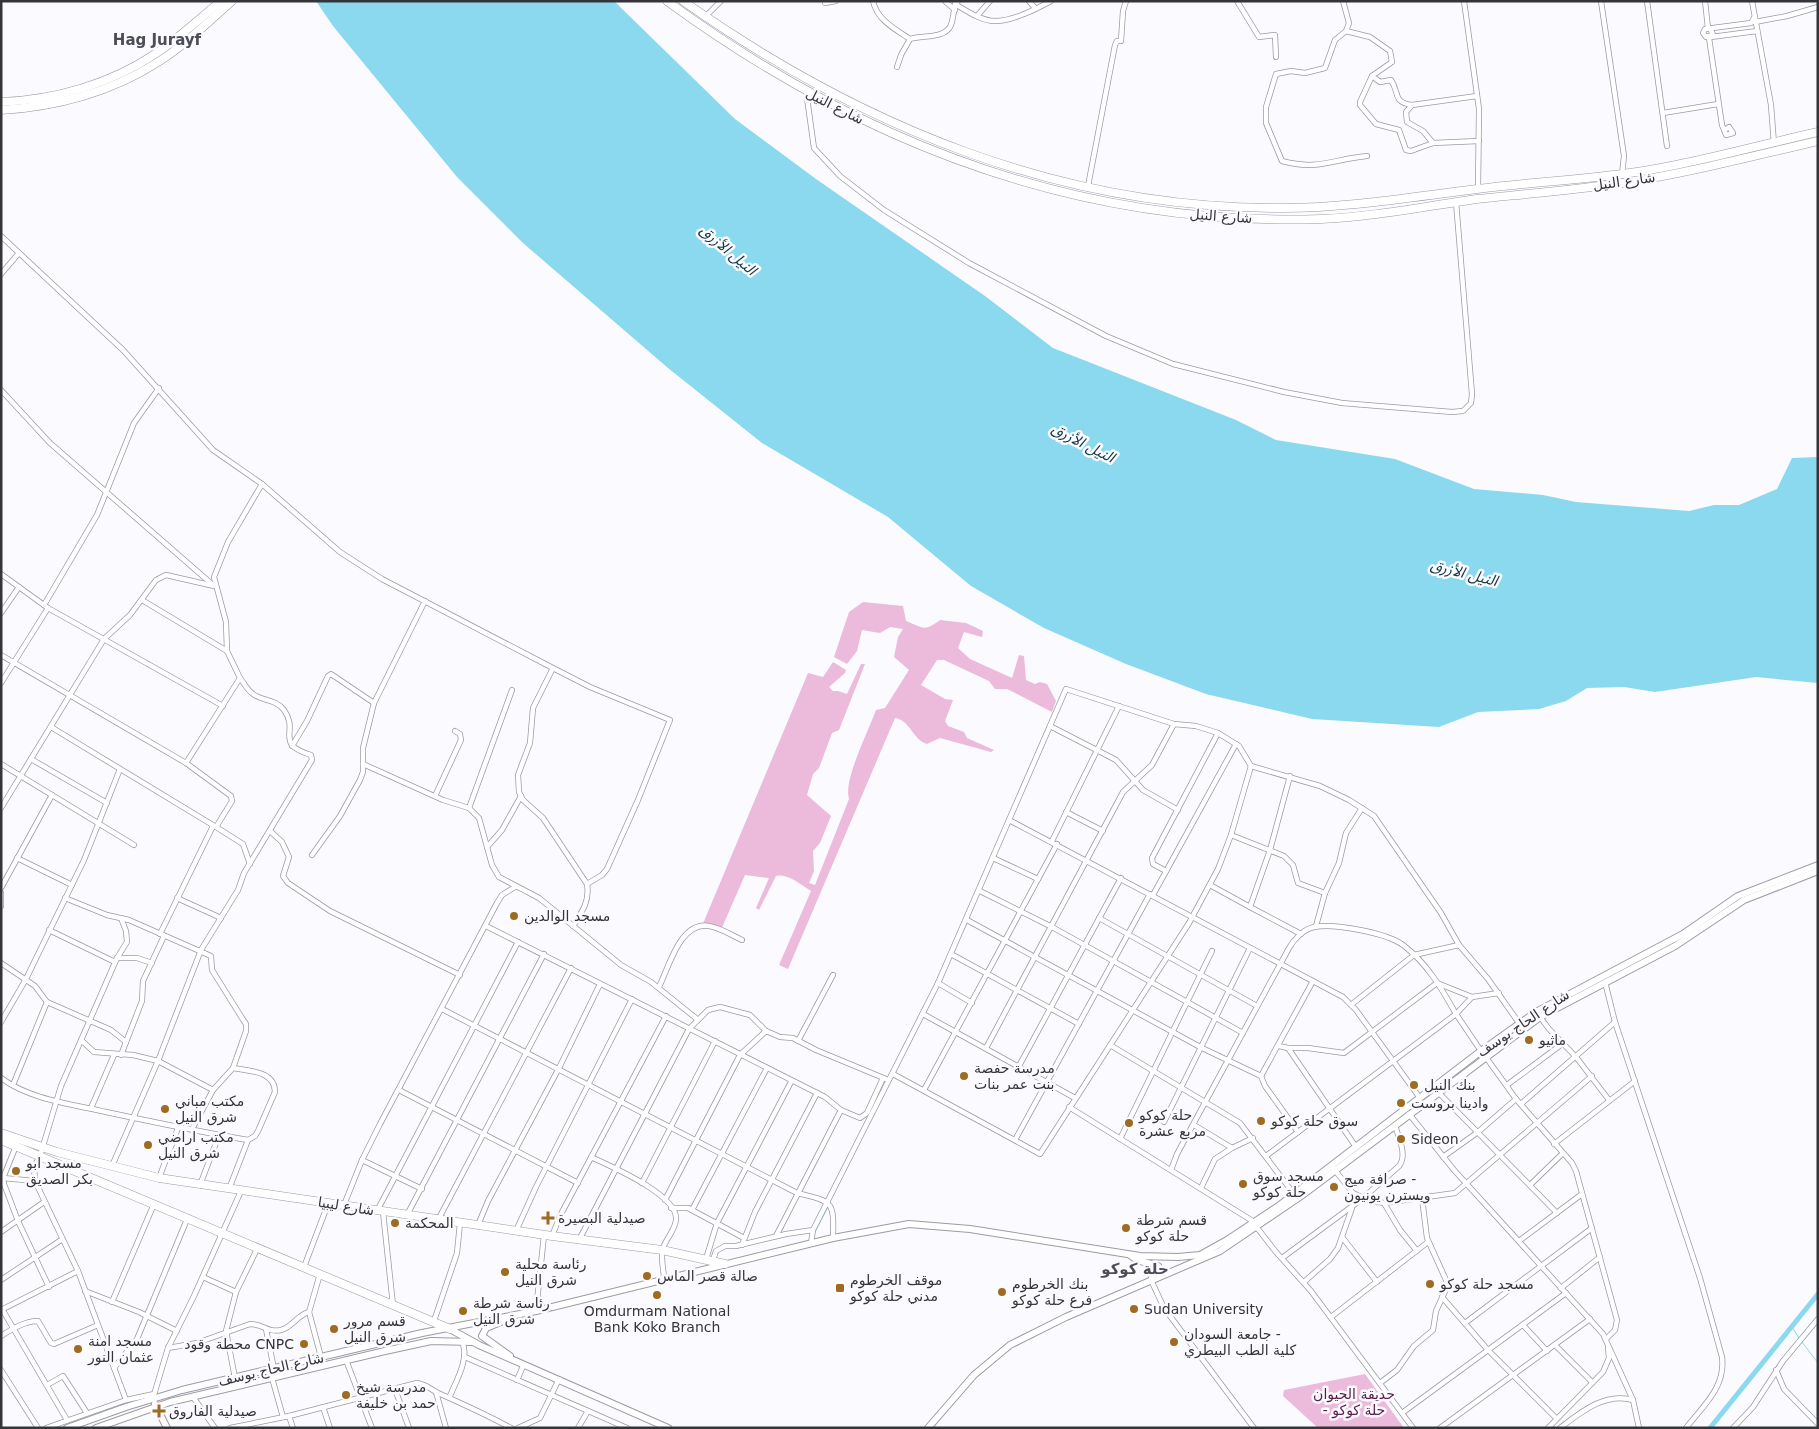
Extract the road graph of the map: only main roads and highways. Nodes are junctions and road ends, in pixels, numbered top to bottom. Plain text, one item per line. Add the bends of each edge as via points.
1 (221, 1) edge
2 (232, 1) edge
3 (667, 1) edge
4 (683, 1) edge
5 (1, 102) edge
6 (848, 102) junction
7 (1, 110) edge
8 (865, 110) junction
9 (842, 111) junction
10 (858, 119) junction
11 (1818, 132) edge
12 (1818, 141) edge
13 (1774, 146) junction
14 (1669, 170) junction
15 (1031, 173) junction
16 (1045, 177) junction
17 (1028, 183) junction
18 (1043, 188) junction
19 (1818, 865) edge
20 (1818, 871) edge
21 (1483, 1054) junction
22 (1, 1133) edge
23 (1, 1140) edge
24 (1333, 1168) junction
25 (1255, 1225) junction
26 (1128, 1254) junction
27 (725, 1264) junction
28 (1148, 1282) junction
29 (517, 1315) junction
30 (450, 1329) junction
31 (472, 1342) junction
32 (517, 1361) junction
33 (154, 1396) junction
34 (156, 1406) junction
35 (67, 1428) edge
36 (96, 1428) edge
37 (167, 1428) edge
38 (668, 1428) edge
39 (928, 1428) edge

1 - 5 main road via 166,46 125,71 56,95
2 - 7 main road via 170,54 128,78 58,102
3 - 9 main road, شارع النيل via 740,52
4 - 6 main road, شارع النيل via 781,66
6 - 8 main road, شارع النيل
6 - 9 main road via 848,107
8 - 10 main road
8 - 15 main road, شارع النيل via 950,148
9 - 10 main road, شارع النيل
10 - 17 main road, شارع النيل via 947,158
11 - 13 main road, شارع النيل
12 - 13 main road, شارع النيل
13 - 14 main road, شارع النيل
14 - 16 main road, شارع النيل via 1364,204 1283,208 1168,202
14 - 18 main road, شارع النيل via 1608,184 1345,217 1250,218 1122,205
15 - 16 main road, شارع النيل
15 - 17 main road
16 - 18 main road
17 - 18 main road, شارع النيل
19 - 21 main road, شارع الحاج يوسف via 1738,896 1672,940 1561,997 1519,1023
20 - 21 main road, شارع الحاج يوسف via 1744,900 1675,946 1540,1017
21 - 24 main road, شارع الحاج يوسف via 1438,1092
21 - 24 main road, شارع الحاج يوسف via 1420,1098
22 - 27 main road, شارع ليبيا via 112,1168 159,1178 662,1250
23 - 30 main road
24 - 25 main road, شارع الحاج يوسف
24 - 25 main road, شارع الحاج يوسف
25 - 26 main road via 1192,1257
25 - 28 main road via 1220,1251
26 - 27 main road via 918,1224 833,1238
26 - 28 main road via 1158,1266 1157,1273
27 - 29 main road
28 - 39 main road via 1010,1345 974,1375
29 - 30 main road, شارع الحاج يوسف
29 - 32 main road via 482,1332 484,1339
30 - 31 main road
30 - 33 main road, شارع الحاج يوسف
31 - 32 main road
31 - 34 main road, شارع الحاج يوسف via 423,1342
32 - 38 main road
33 - 34 main road
33 - 35 main road, شارع الحاج يوسف
34 - 36 main road, شارع الحاج يوسف
34 - 37 main road

